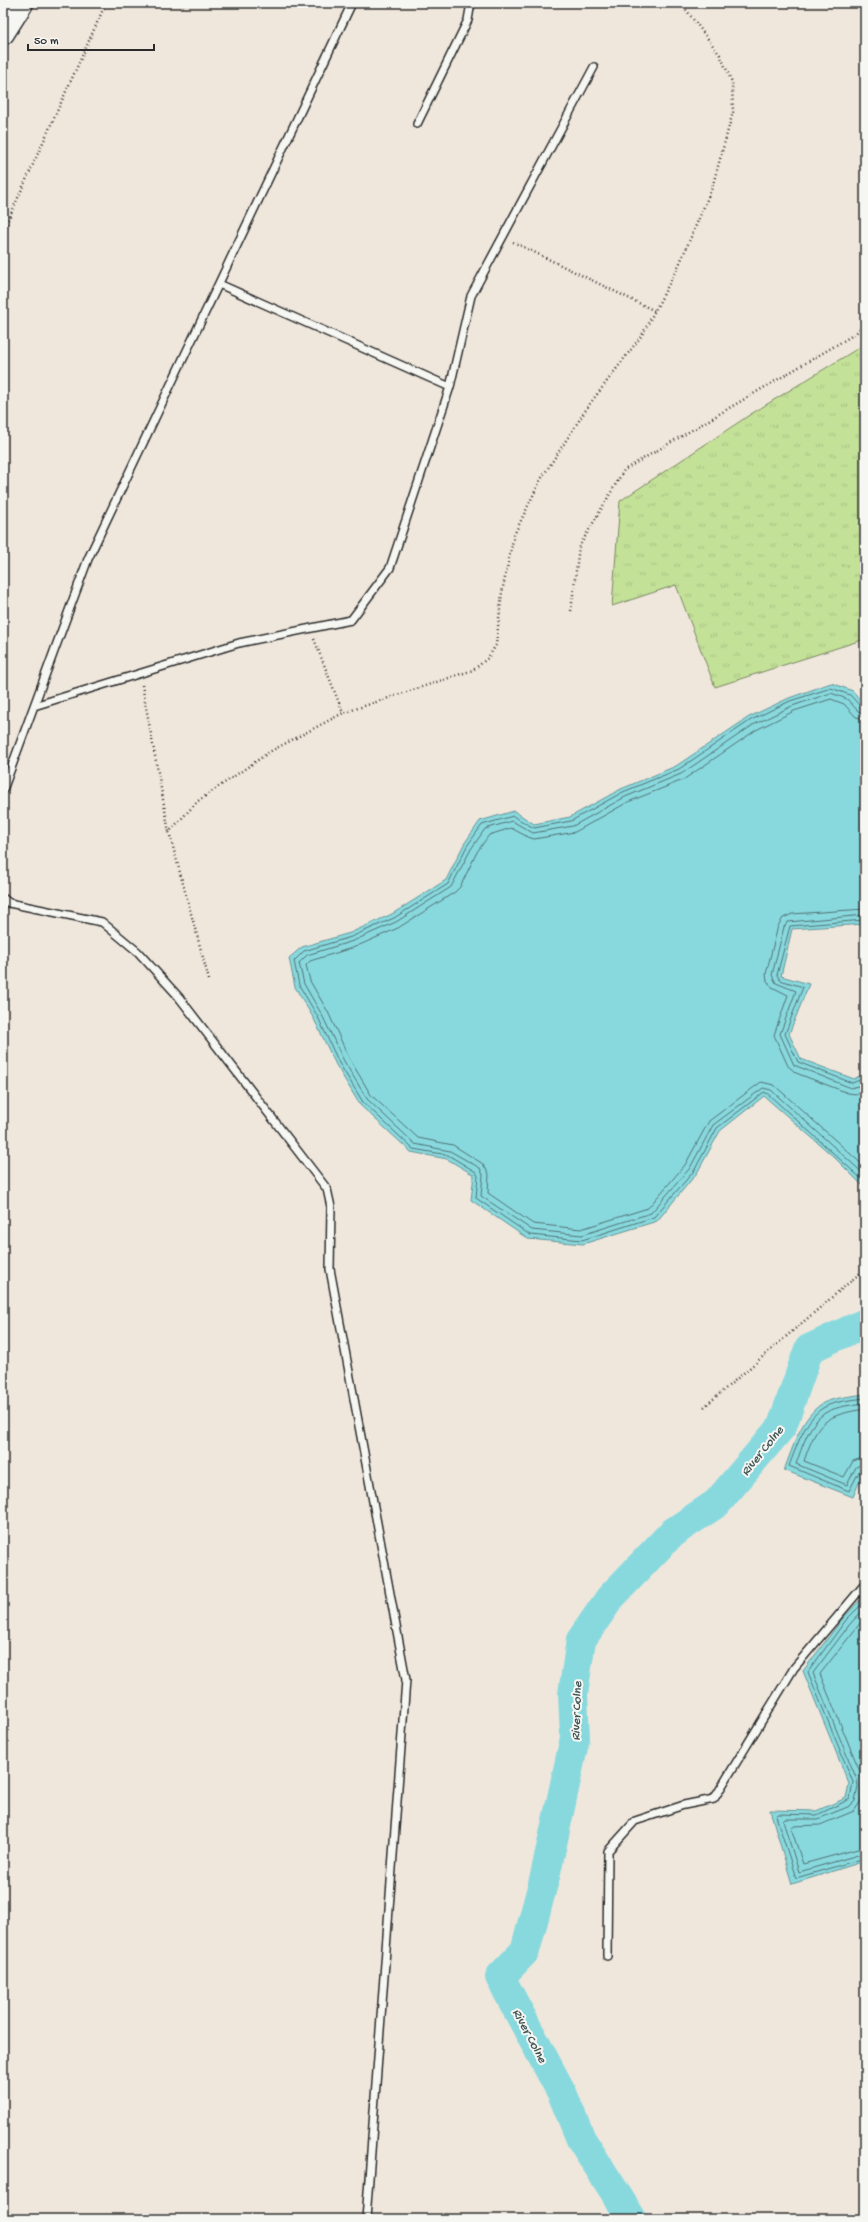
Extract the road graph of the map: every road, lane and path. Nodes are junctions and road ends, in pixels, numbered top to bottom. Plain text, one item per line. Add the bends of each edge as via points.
1 (11, 3) edge
2 (22, 3) edge
3 (106, 3) edge
4 (352, 3) edge
5 (471, 3) edge
6 (681, 3) edge
7 (3, 26) edge
8 (3, 33) edge
9 (594, 66) dead end
10 (417, 124) dead end
11 (3, 231) edge
12 (503, 237) junction
13 (219, 284) junction
14 (655, 311) junction
15 (865, 323) edge
16 (450, 386) junction
17 (571, 611) dead end
18 (310, 628) junction
19 (140, 673) junction
20 (34, 706) junction
21 (343, 713) junction
22 (3, 790) edge
23 (169, 832) junction
24 (3, 898) edge
25 (209, 980) dead end
26 (865, 1269) edge
27 (704, 1407) dead end
28 (865, 1584) edge
29 (607, 1956) dead end
30 (366, 2219) edge

1 - 7 highway
2 - 8 highway
3 - 11 path
4 - 13 lane
5 - 10 lane via 468,20
6 - 14 path via 720,55 732,82 733,112 712,188 679,265
9 - 12 lane
12 - 14 path
12 - 16 lane via 471,296
13 - 16 lane
13 - 20 lane via 88,559
14 - 21 path via 642,335 589,405 541,479 514,535 502,592 496,645 488,658 473,670
15 - 17 path via 855,334 624,470 579,547
16 - 18 lane via 390,568 351,620
18 - 19 lane via 239,643
18 - 21 path
19 - 20 lane
19 - 23 path
20 - 22 lane
21 - 23 path via 271,751 198,801
23 - 25 path
24 - 30 lane via 9,903 102,922 138,952 178,996 327,1189 331,1207 330,1269 406,1680
26 - 27 path
28 - 29 lane via 794,1668 714,1799 684,1804 635,1821 608,1851

